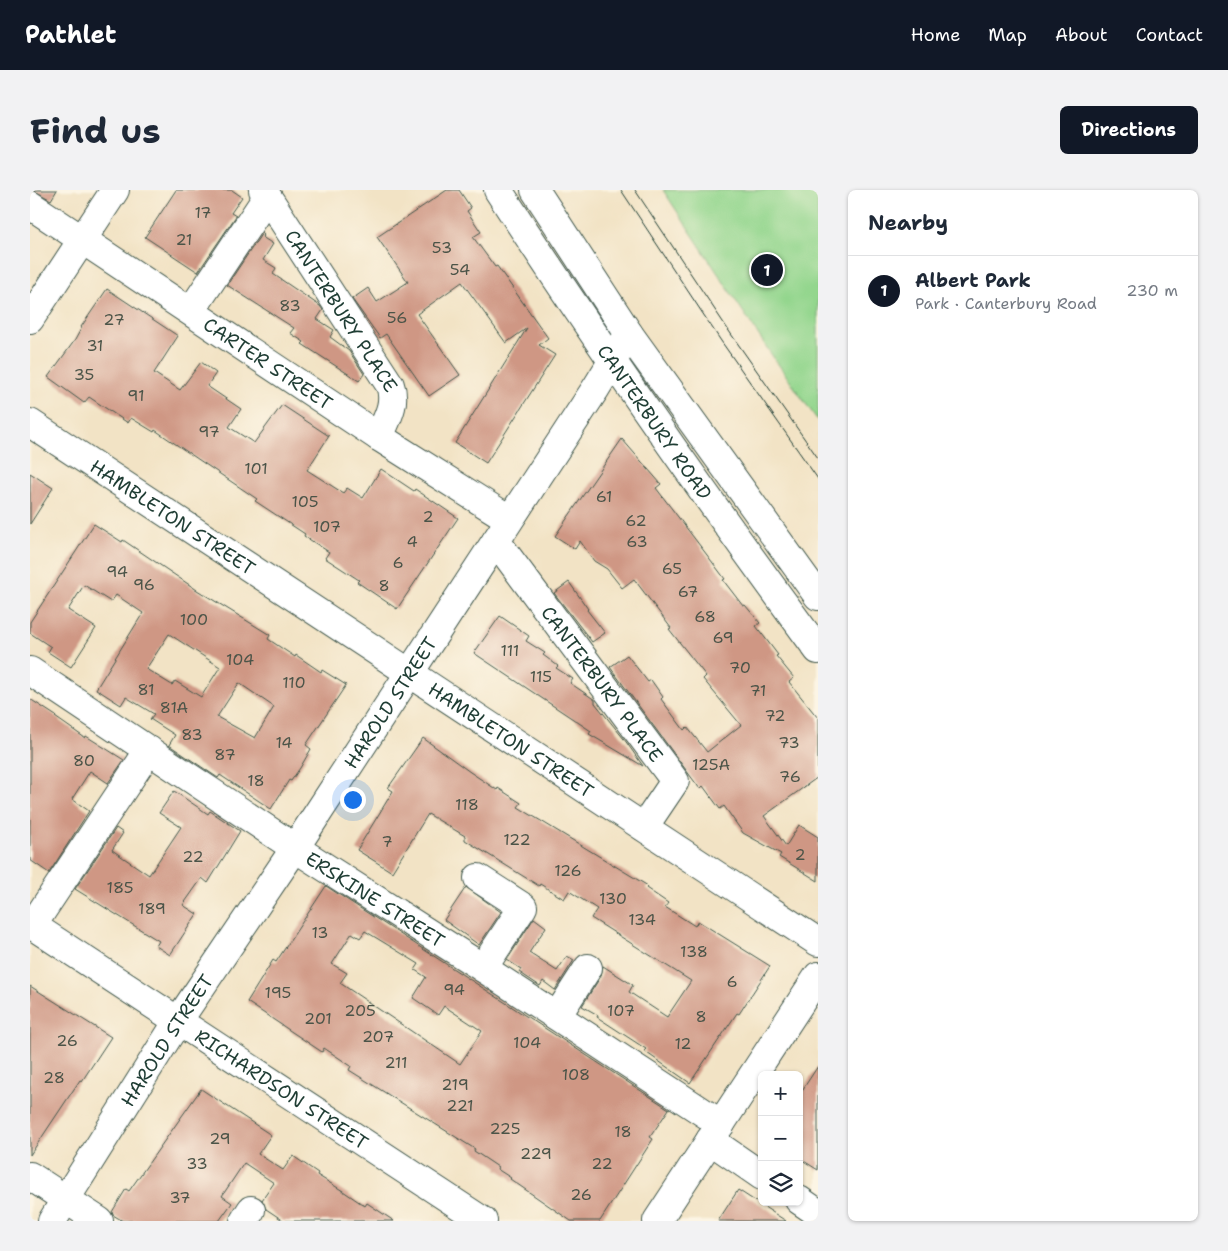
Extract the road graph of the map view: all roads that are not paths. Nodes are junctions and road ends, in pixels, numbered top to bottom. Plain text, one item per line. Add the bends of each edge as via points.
1 (115, 190) edge
2 (498, 190) edge
3 (535, 190) edge
4 (265, 193) edge
5 (30, 205) edge
6 (82, 239) junction
7 (191, 311) junction
8 (30, 319) edge
9 (628, 334) junction
10 (612, 362) junction
11 (30, 423) edge
12 (379, 437) junction
13 (502, 530) junction
14 (818, 596) edge
15 (818, 650) edge
16 (30, 672) edge
17 (409, 672) junction
18 (149, 750) junction
19 (644, 827) junction
20 (295, 848) junction
21 (478, 878) dead end
22 (31, 925) edge
23 (818, 942) edge
24 (483, 968) junction
25 (588, 968) dead end
26 (815, 988) edge
27 (557, 1016) junction
28 (178, 1022) junction
29 (716, 1132) junction
30 (758, 1172) edge
31 (30, 1176) edge
32 (803, 1203) edge
33 (60, 1210) edge
34 (818, 1212) edge
35 (99, 1221) edge
36 (483, 1221) edge
37 (657, 1221) edge

1 - 6 street
2 - 10 street, CANTERBURY ROAD
3 - 9 street, CANTERBURY ROAD
4 - 7 street
4 - 12 street, CANTERBURY PLACE via 390,385 392,408
5 - 6 street, CARTER STREET
6 - 7 street, CARTER STREET
6 - 8 street
7 - 12 street, CARTER STREET
9 - 10 street, HAROLD STREET
9 - 14 street, CANTERBURY ROAD
10 - 13 street, HAROLD STREET
10 - 15 street, CANTERBURY ROAD
11 - 17 street, HAMBLETON STREET
12 - 13 street, CARTER STREET
13 - 17 street, HAROLD STREET
13 - 19 street, CANTERBURY PLACE via 675,781
16 - 18 street, ERSKINE STREET
17 - 19 street, HAMBLETON STREET
17 - 20 street, HAROLD STREET
18 - 20 street, ERSKINE STREET
18 - 22 street
19 - 23 street, HAMBLETON STREET
20 - 24 street, ERSKINE STREET
20 - 28 street, HAROLD STREET
21 - 24 street via 523,907
22 - 28 street, RICHARDSON STREET
24 - 27 street, ERSKINE STREET
25 - 27 street
26 - 29 street
27 - 29 street, ERSKINE STREET
28 - 33 street, HAROLD STREET
28 - 36 street, RICHARDSON STREET
29 - 30 street, ERSKINE STREET
29 - 37 street
31 - 33 street
32 - 34 street
33 - 35 street

